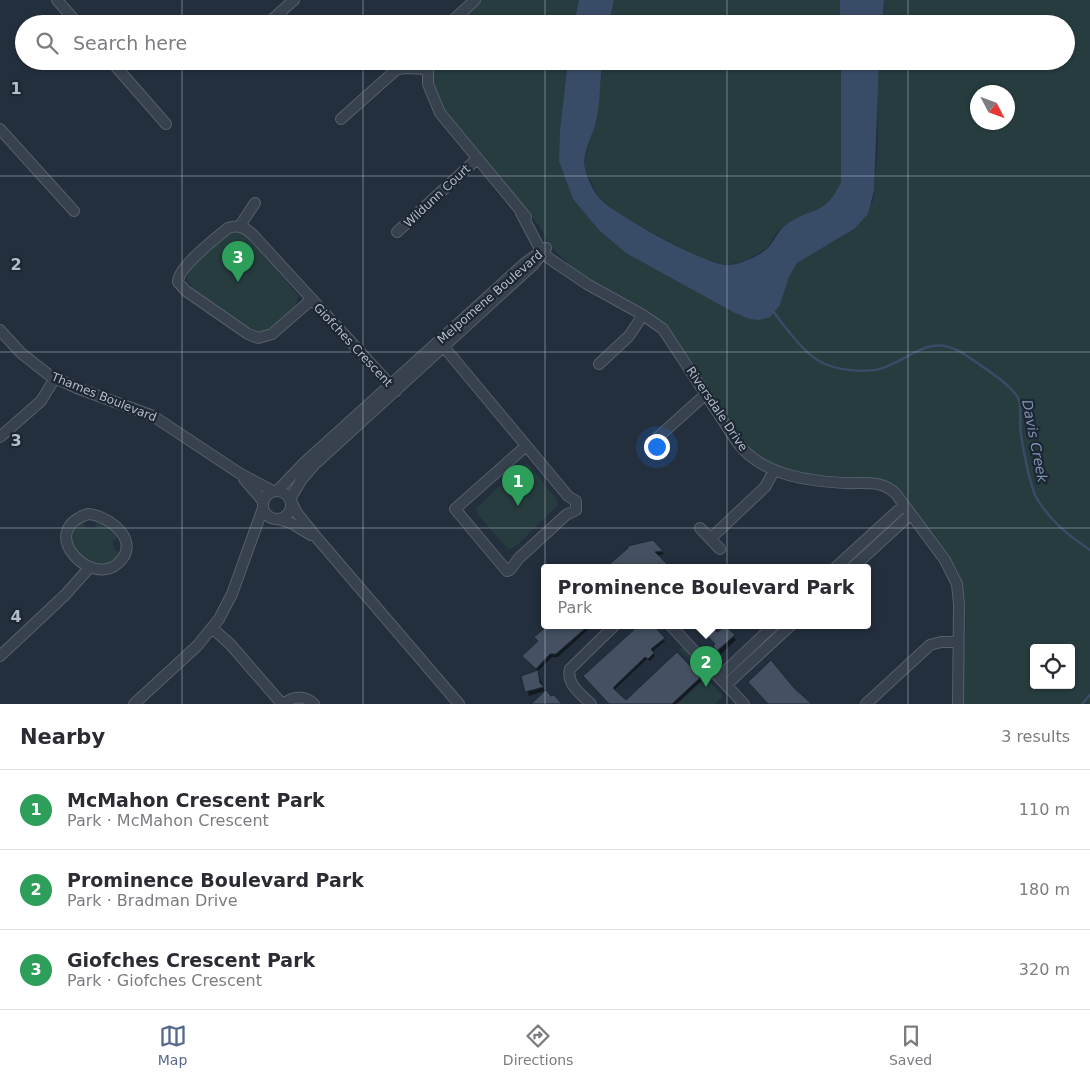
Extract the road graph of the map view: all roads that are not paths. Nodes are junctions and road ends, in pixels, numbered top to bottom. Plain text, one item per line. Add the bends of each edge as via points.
1 (57, 0) edge
2 (294, 0) edge
3 (474, 0) edge
4 (70, 15) edge
5 (277, 15) edge
6 (458, 15) edge
7 (119, 70) edge
8 (396, 70) edge
9 (427, 70) edge
10 (341, 119) dead end
11 (166, 124) dead end
12 (0, 130) edge
13 (477, 159) junction
14 (255, 203) dead end
15 (74, 211) dead end
16 (239, 226) junction
17 (397, 232) dead end
18 (544, 250) junction
19 (311, 300) junction
20 (643, 315) junction
21 (0, 330) edge
22 (442, 344) junction
23 (599, 364) dead end
24 (52, 377) junction
25 (393, 388) junction
26 (706, 394) junction
27 (0, 436) edge
28 (658, 438) dead end
29 (526, 446) junction
30 (774, 471) junction
31 (239, 473) junction
32 (276, 491) junction
33 (291, 500) junction
34 (263, 504) junction
35 (904, 505) junction
36 (910, 515) junction
37 (277, 519) junction
38 (700, 528) dead end
39 (317, 538) junction
40 (711, 538) junction
41 (252, 539) junction
42 (720, 549) dead end
43 (851, 564) edge
44 (851, 564) edge
45 (90, 567) junction
46 (212, 628) junction
47 (611, 629) edge
48 (674, 629) edge
49 (770, 629) edge
50 (773, 629) edge
51 (786, 629) edge
52 (778, 636) junction
53 (958, 642) junction
54 (0, 656) edge
55 (719, 677) junction
56 (726, 685) junction
57 (134, 704) edge
58 (283, 704) edge
59 (314, 704) edge
60 (460, 704) edge
61 (591, 704) edge
62 (744, 704) edge
63 (866, 704) edge
64 (958, 704) edge

1 - 4 street
2 - 5 street
3 - 6 street
7 - 11 street
8 - 10 street
9 - 13 street, Riversdale Drive via 433,101
12 - 15 street
13 - 17 street, Wildunn Court
13 - 18 street, Riversdale Drive via 540,232
14 - 16 street, Giofches Crescent
16 - 19 street, Giofches Crescent via 249,231
16 - 19 street, Giofches Crescent via 228,228 185,267 178,279 181,287 258,338 272,334
18 - 20 street, Riversdale Drive via 564,261 573,275
18 - 22 street, Melpomene Boulevard via 534,264
19 - 25 street, Giofches Crescent
20 - 23 street via 629,336
20 - 26 street, Riversdale Drive via 666,333
21 - 24 street, Thames Boulevard via 20,353
22 - 25 street, Melpomene Boulevard
22 - 29 street
24 - 27 street via 27,412
24 - 31 street, Thames Boulevard via 153,416
25 - 32 street, Melpomene Boulevard via 305,462
25 - 33 street, Melpomene Boulevard via 308,472
26 - 28 street
26 - 30 street, Riversdale Drive via 742,449 758,464
29 - 29 street via 568,496 575,498 577,505 576,510 566,515 507,571 455,509
30 - 35 street, Riversdale Drive via 817,480 882,485 892,490
30 - 40 street via 765,487
31 - 32 street, Thames Boulevard
31 - 34 street, Thames Boulevard
32 - 33 street via 286,493
32 - 34 street
33 - 37 street via 289,513
33 - 39 street
34 - 37 street via 267,516
34 - 41 street
35 - 36 street, Riversdale Drive
35 - 43 street
36 - 44 street
36 - 53 street, Riversdale Drive via 954,574 959,604
37 - 39 street
37 - 41 street
38 - 40 street
39 - 60 street
40 - 42 street
41 - 46 street via 232,594
45 - 45 street via 103,571 114,567 126,554 127,543 124,535 113,525 100,516 88,514 72,524 65,540 72,554
45 - 54 street via 65,596
46 - 57 street
46 - 58 street
47 - 61 street via 570,669 572,684
48 - 55 street
49 - 55 street
50 - 52 street
51 - 52 street
52 - 56 street
53 - 63 street via 930,645
53 - 64 street, Riversdale Drive
55 - 56 street
56 - 62 street
58 - 59 street via 296,697

